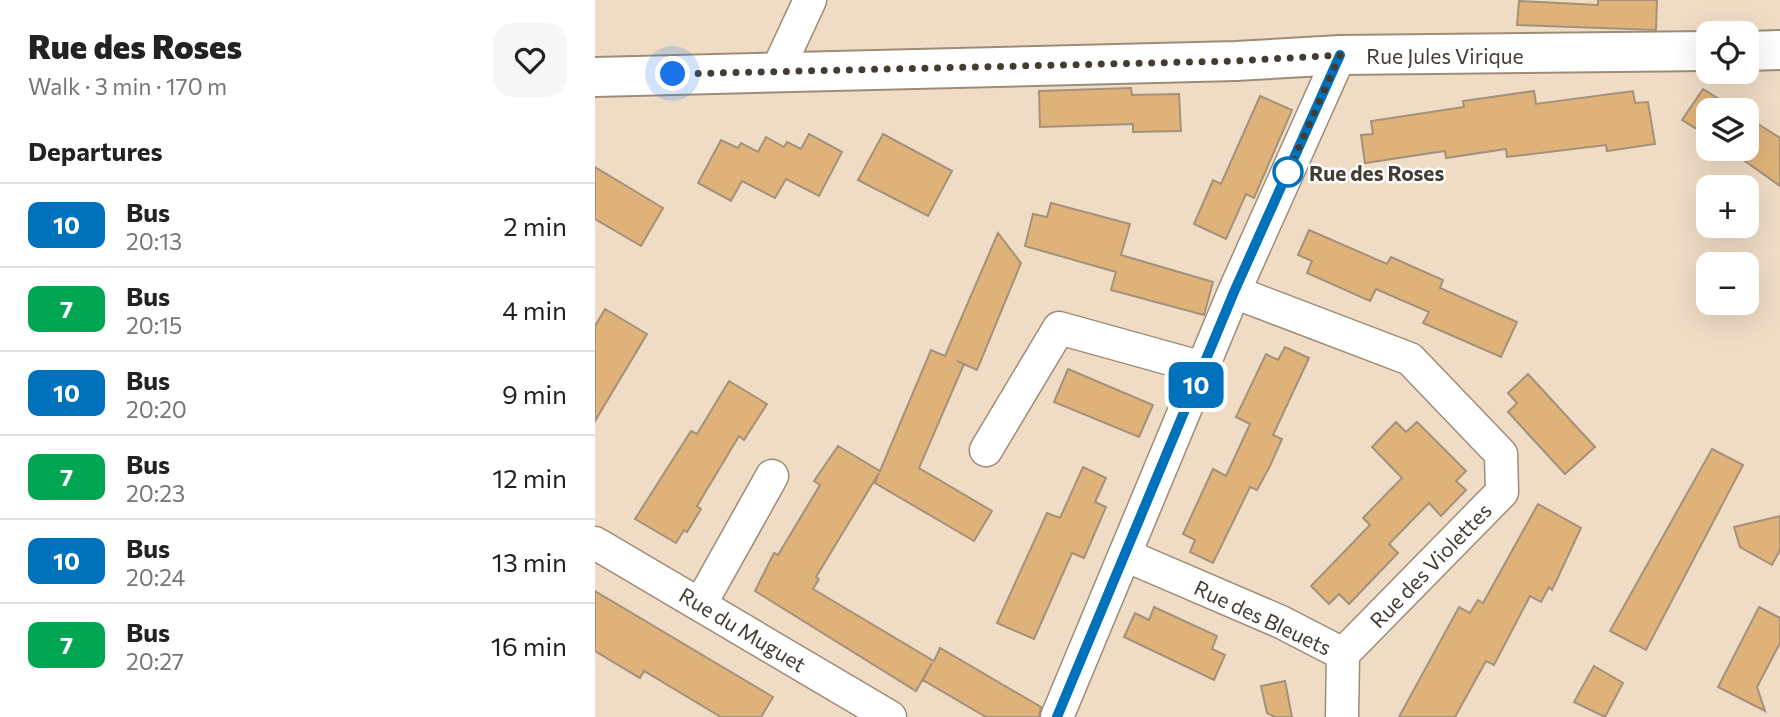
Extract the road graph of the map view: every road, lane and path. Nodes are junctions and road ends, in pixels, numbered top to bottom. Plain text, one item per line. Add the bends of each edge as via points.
1 (810, 0) edge
2 (1780, 50) edge
3 (1696, 51) edge
4 (1759, 51) edge
5 (1340, 55) junction
6 (777, 71) junction
7 (595, 77) edge
8 (1234, 292) junction
9 (1203, 368) junction
10 (986, 450) dead end
11 (772, 476) dead end
12 (595, 542) edge
13 (1125, 555) junction
14 (701, 603) junction
15 (1343, 654) junction
16 (890, 717) edge
17 (1057, 717) edge
18 (1342, 717) edge

1 - 6 street
2 - 4 street
3 - 5 street, Rue Jules Virique
5 - 6 street, Rue Jules Virique
5 - 8 street
6 - 7 street, Rue Jules Virique
8 - 9 street
8 - 15 street, Rue des Violettes via 1411,359 1501,454 1501,492
9 - 10 street via 1059,328
9 - 13 street
11 - 14 street
12 - 14 street, Rue du Muguet
13 - 15 street, Rue des Bleuets via 1282,622
13 - 17 street
14 - 16 street, Rue du Muguet
15 - 18 street, Rue des Bleuets

